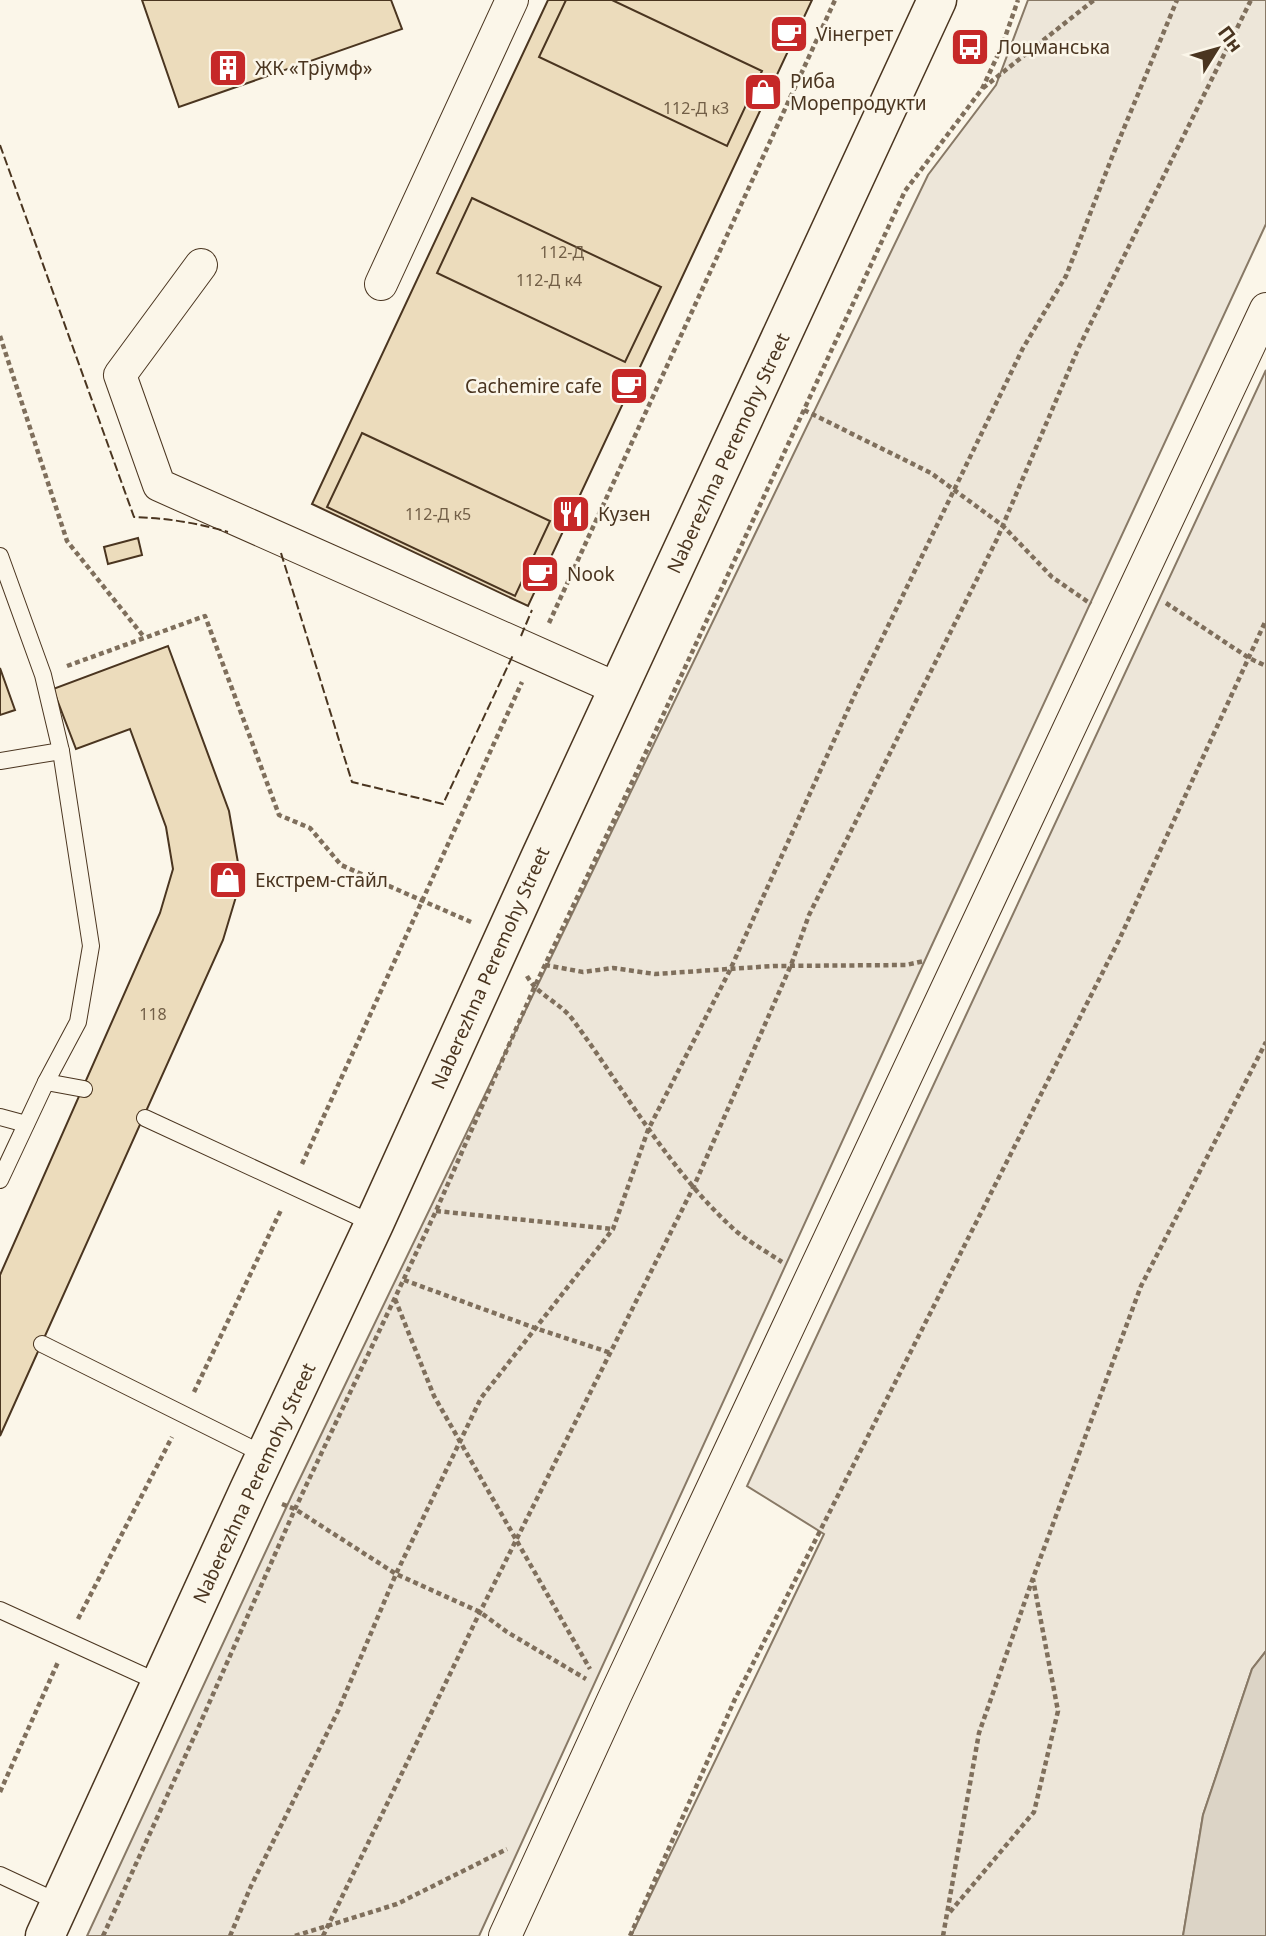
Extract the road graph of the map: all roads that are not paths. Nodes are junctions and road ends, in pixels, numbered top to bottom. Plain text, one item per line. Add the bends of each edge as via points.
1 (512, 0) edge
2 (937, 0) edge
3 (201, 265) dead end
4 (381, 284) dead end
5 (1266, 309) edge
6 (0, 556) edge
7 (618, 689) junction
8 (61, 751) junction
9 (0, 761) edge
10 (46, 1082) junction
11 (84, 1089) dead end
12 (0, 1117) edge
13 (145, 1118) dead end
14 (26, 1124) junction
15 (0, 1180) edge
16 (374, 1224) junction
17 (42, 1344) dead end
18 (266, 1455) junction
19 (0, 1610) edge
20 (162, 1683) junction
21 (0, 1875) edge
22 (53, 1920) edge
23 (505, 1936) edge

1 - 4 street
2 - 7 main road, Naberezhna Peremohy Street
3 - 7 street via 120,375 159,485
5 - 23 street via 809,1282 608,1692
6 - 8 lane via 43,675
7 - 16 main road, Naberezhna Peremohy Street
8 - 9 lane
8 - 10 lane via 91,946 78,1022
10 - 11 lane
10 - 14 lane
12 - 14 lane
13 - 16 lane
14 - 15 lane
16 - 18 main road, Naberezhna Peremohy Street
17 - 18 lane
18 - 20 main road, Naberezhna Peremohy Street
19 - 20 lane
20 - 22 main road, Naberezhna Peremohy Street
21 - 22 lane

